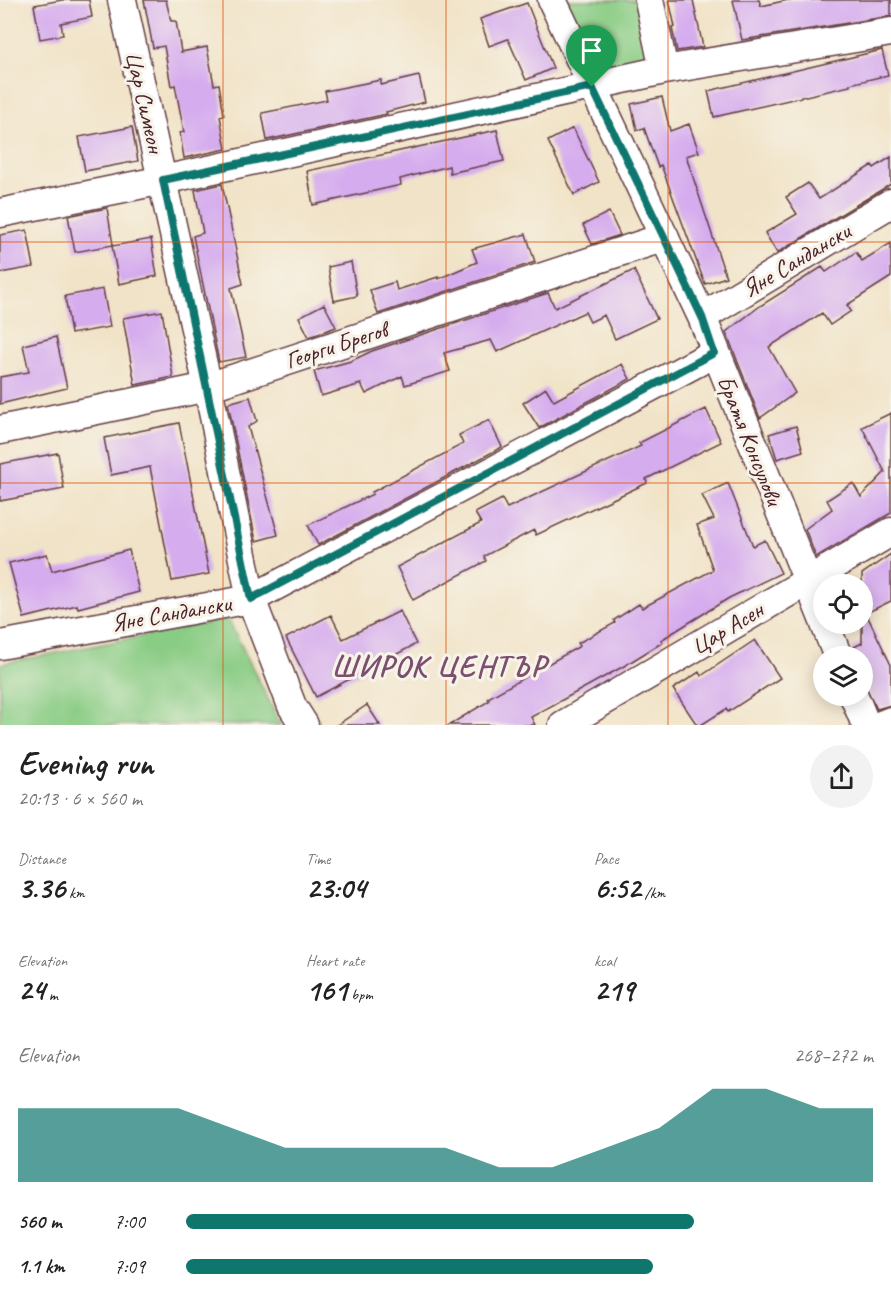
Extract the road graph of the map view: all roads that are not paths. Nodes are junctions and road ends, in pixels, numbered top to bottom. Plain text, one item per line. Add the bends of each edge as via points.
1 (122, 0) edge
2 (552, 0) edge
3 (649, 0) edge
4 (891, 32) edge
5 (664, 70) junction
6 (592, 87) junction
7 (163, 180) junction
8 (891, 203) edge
9 (0, 213) edge
10 (665, 237) junction
11 (702, 317) junction
12 (714, 353) junction
13 (208, 387) junction
14 (0, 430) edge
15 (891, 532) edge
16 (807, 580) junction
17 (813, 595) edge
18 (251, 599) junction
19 (0, 645) edge
20 (858, 706) edge
21 (891, 721) edge
22 (304, 725) edge
23 (563, 725) edge
24 (866, 725) edge
25 (881, 725) edge

1 - 7 street, Цар Симеон
2 - 6 street, Братя Консулови
3 - 5 street
4 - 5 street
5 - 6 street
6 - 7 street
6 - 10 street, Братя Консулови
7 - 9 street
7 - 13 street, Цар Симеон
8 - 11 street, Яне Сандански
10 - 11 street, Братя Консулови
10 - 13 street, Георги Брегов
11 - 12 street, Братя Консулови
12 - 16 street, Братя Консулови
12 - 18 street, Яне Сандански
13 - 14 street, Георги Брегов
13 - 18 street, Цар Симеон
15 - 16 street, Цар Асен
16 - 17 street, Братя Консулови
16 - 23 street, Цар Асен
18 - 19 street, Яне Сандански
18 - 22 street, Цар Симеон via 292,706
20 - 24 street
21 - 25 street

